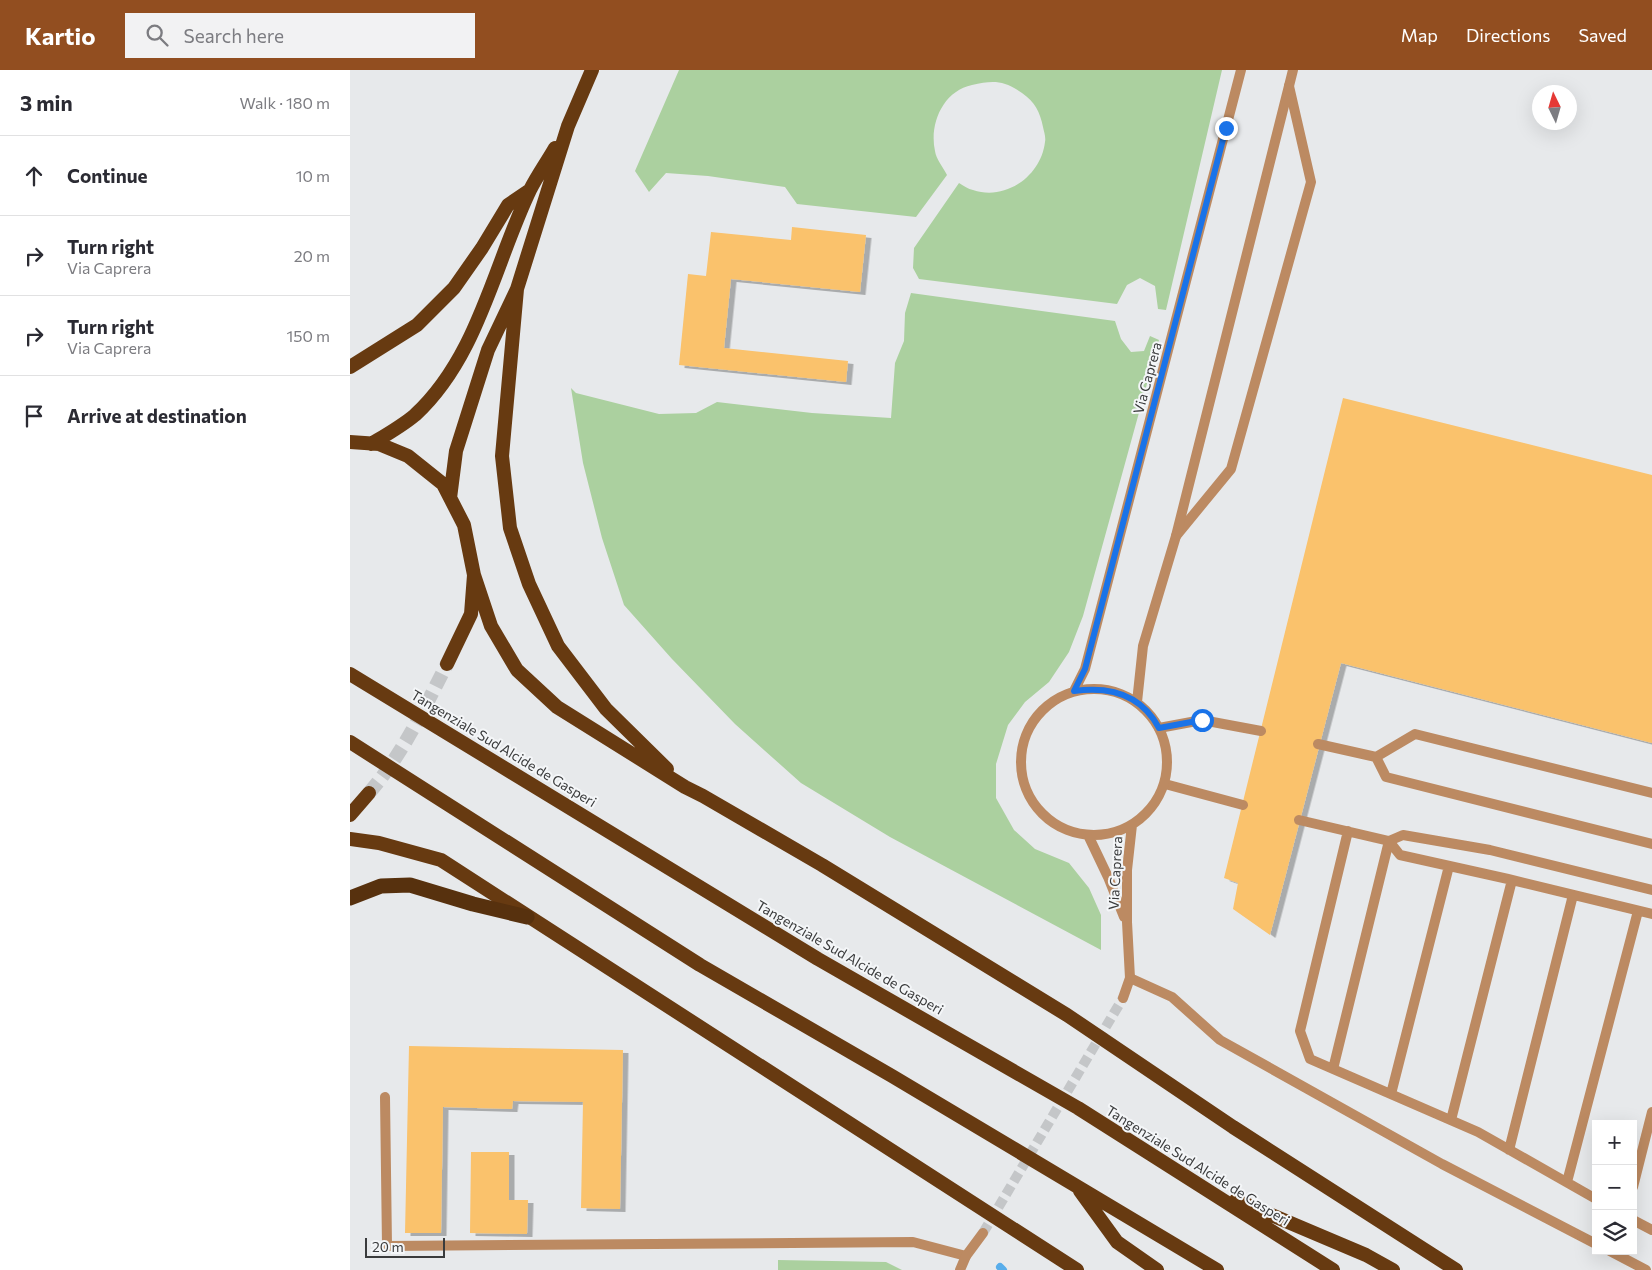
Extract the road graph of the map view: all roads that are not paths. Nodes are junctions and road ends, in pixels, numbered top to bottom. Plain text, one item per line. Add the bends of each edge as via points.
1 (592, 70) edge
2 (1241, 70) edge
3 (1294, 70) edge
4 (1290, 86) junction
5 (568, 126) junction
6 (530, 190) junction
7 (517, 289) junction
8 (350, 367) edge
9 (350, 442) edge
10 (371, 444) junction
11 (450, 498) junction
12 (1176, 536) junction
13 (474, 575) junction
14 (447, 664) tunnel mouth
15 (350, 674) edge
16 (1074, 691) junction
17 (1137, 702) junction
18 (1159, 728) junction
19 (1261, 732) dead end
20 (351, 743) edge
21 (1318, 744) dead end
22 (1376, 757) junction
23 (1165, 784) junction
24 (685, 787) junction
25 (370, 793) tunnel mouth
26 (1652, 793) edge
27 (1243, 805) dead end
28 (350, 815) edge
29 (1299, 820) dead end
30 (1132, 825) junction
31 (1348, 830) junction
32 (1088, 836) junction
33 (350, 839) edge
34 (1388, 841) junction
35 (1652, 844) edge
36 (1449, 866) junction
37 (1512, 880) junction
38 (1652, 890) edge
39 (1573, 895) junction
40 (350, 898) edge
41 (1638, 911) junction
42 (1652, 914) edge
43 (527, 917) junction
44 (1127, 922) junction
45 (1130, 978) junction
46 (1123, 998) tunnel mouth
47 (1333, 1069) junction
48 (1391, 1094) junction
49 (385, 1097) dead end
50 (1652, 1112) edge
51 (1451, 1120) junction
52 (1509, 1150) junction
53 (1637, 1171) edge
54 (1567, 1182) junction
55 (1075, 1185) junction
56 (1199, 1185) junction
57 (1592, 1196) edge
58 (1637, 1222) edge
59 (1652, 1230) edge
60 (983, 1233) tunnel mouth
61 (1592, 1242) edge
62 (1618, 1255) edge
63 (966, 1256) junction
64 (960, 1270) edge
65 (1077, 1270) edge
66 (1157, 1270) edge
67 (1217, 1270) edge
68 (1333, 1270) edge
69 (1393, 1270) edge
70 (1456, 1270) edge
71 (1646, 1270) edge

1 - 5 highway
2 - 16 street, Via Caprera via 1085,669
3 - 4 street
4 - 12 street
4 - 12 street via 1311,182 1231,469
5 - 6 highway
5 - 7 highway
6 - 8 highway via 508,205 454,288 417,325
6 - 10 highway via 464,350 442,385 415,415
7 - 11 highway via 485,359 456,452
7 - 24 highway via 502,456 510,528 529,584 558,646 606,709
9 - 10 highway
10 - 11 highway via 408,456 443,484
11 - 13 highway via 464,525
12 - 17 street via 1143,646
13 - 14 highway via 471,614
13 - 24 highway via 491,626 517,670 557,707
15 - 56 highway, Tangenziale Sud Alcide de Gasperi via 818,960 1078,1108
16 - 17 street, Via Caprera via 1107,689
16 - 32 street, Via Caprera via 1054,700 1037,715 1025,735 1020,758 1022,780 1031,801 1046,818 1066,830
17 - 18 street, Via Caprera via 1154,718
18 - 19 street via 1202,720
18 - 23 street, Via Caprera via 1168,761
20 - 55 highway via 700,965
21 - 22 street
22 - 26 street via 1415,734
22 - 35 street via 1386,777
23 - 27 street
23 - 30 street, Via Caprera via 1152,808
24 - 70 highway via 1067,1015 1233,1127
25 - 28 highway
29 - 31 street
30 - 32 street, Via Caprera via 1111,834
30 - 44 street, Via Caprera via 1127,870
31 - 34 street
31 - 47 street via 1300,1031 1310,1059
32 - 44 street, Via Caprera
33 - 43 highway via 379,843 441,860
34 - 36 street via 1400,855
34 - 38 street via 1403,835 1490,850
34 - 47 street
36 - 37 street
36 - 48 street
37 - 39 street
37 - 51 street
39 - 41 street
39 - 52 street
40 - 43 highway via 381,886 410,885
41 - 42 street
41 - 54 street
43 - 65 highway
44 - 45 street, Via Caprera
45 - 46 street, Via Caprera
45 - 61 street via 1172,997 1220,1040 1442,1164
47 - 48 street
48 - 51 street
49 - 63 street via 386,1246 913,1242
50 - 53 street
51 - 52 street
52 - 54 street
54 - 57 street
55 - 66 highway via 1117,1242
55 - 67 highway
56 - 68 highway, Tangenziale Sud Alcide de Gasperi
56 - 69 highway via 1366,1255
58 - 59 street
60 - 63 street
62 - 71 street
63 - 64 street

